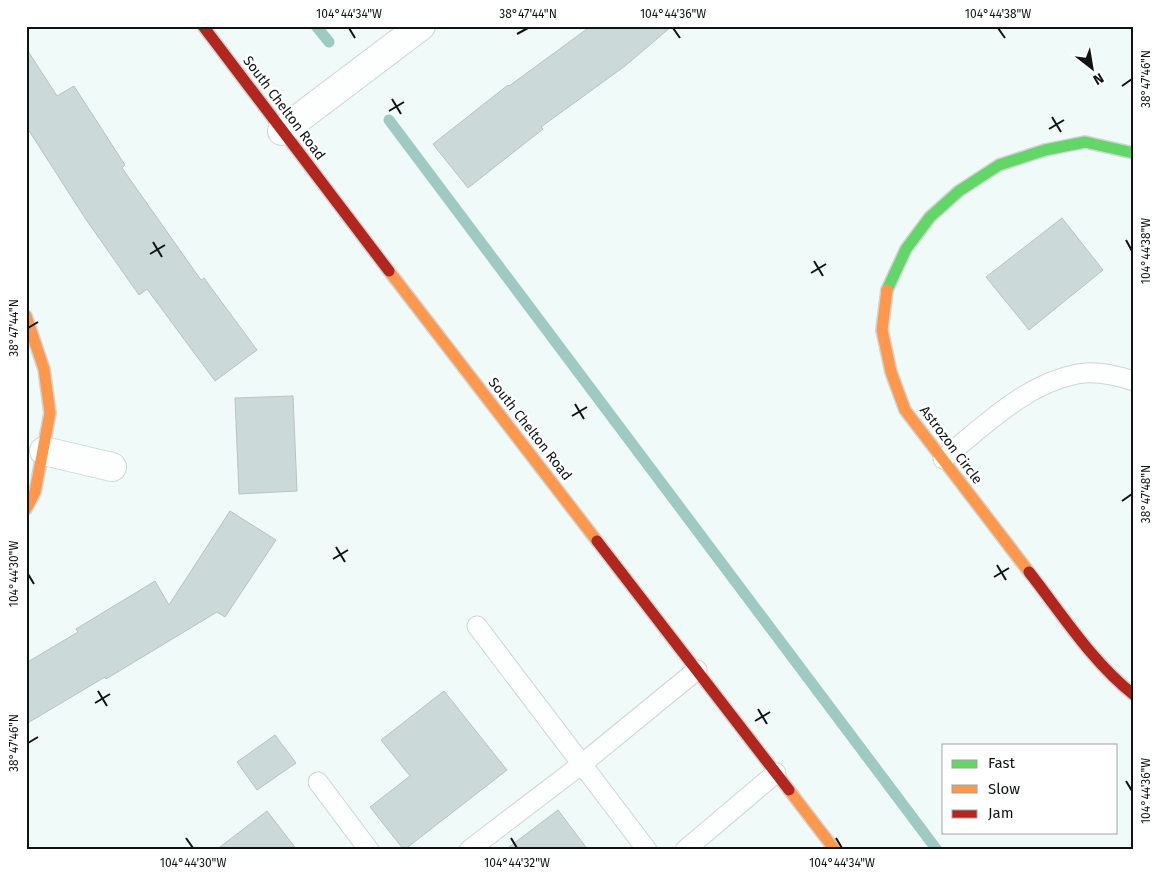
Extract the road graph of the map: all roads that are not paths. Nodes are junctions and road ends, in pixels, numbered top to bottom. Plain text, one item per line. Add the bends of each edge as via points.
1 (203, 26) edge
2 (421, 26) edge
3 (282, 132) junction
4 (1134, 154) edge
5 (26, 316) edge
6 (1134, 381) edge
7 (44, 451) junction
8 (943, 459) junction
9 (112, 466) dead end
10 (26, 509) edge
11 (477, 626) dead end
12 (697, 670) junction
13 (1134, 695) edge
14 (582, 764) junction
15 (776, 773) junction
16 (318, 782) dead end
17 (370, 850) edge
18 (469, 850) edge
19 (647, 850) edge
20 (685, 850) edge
21 (835, 850) edge

1 - 3 main road, South Chelton Road
2 - 3 street
3 - 12 main road, South Chelton Road
4 - 8 main road, Astrozon Circle via 1085,142 1045,150 999,165 960,191 930,217 906,249 887,288 882,330 890,372 905,410
5 - 7 main road via 44,369 50,413
6 - 8 lane via 1099,373 1056,380 1010,406
7 - 9 street
7 - 10 main road via 35,492
8 - 13 main road, Astrozon Circle via 1092,653 1116,681
11 - 14 lane
12 - 14 lane
12 - 15 main road, South Chelton Road
14 - 18 lane
14 - 19 lane
15 - 20 lane
15 - 21 main road, South Chelton Road
16 - 17 lane

